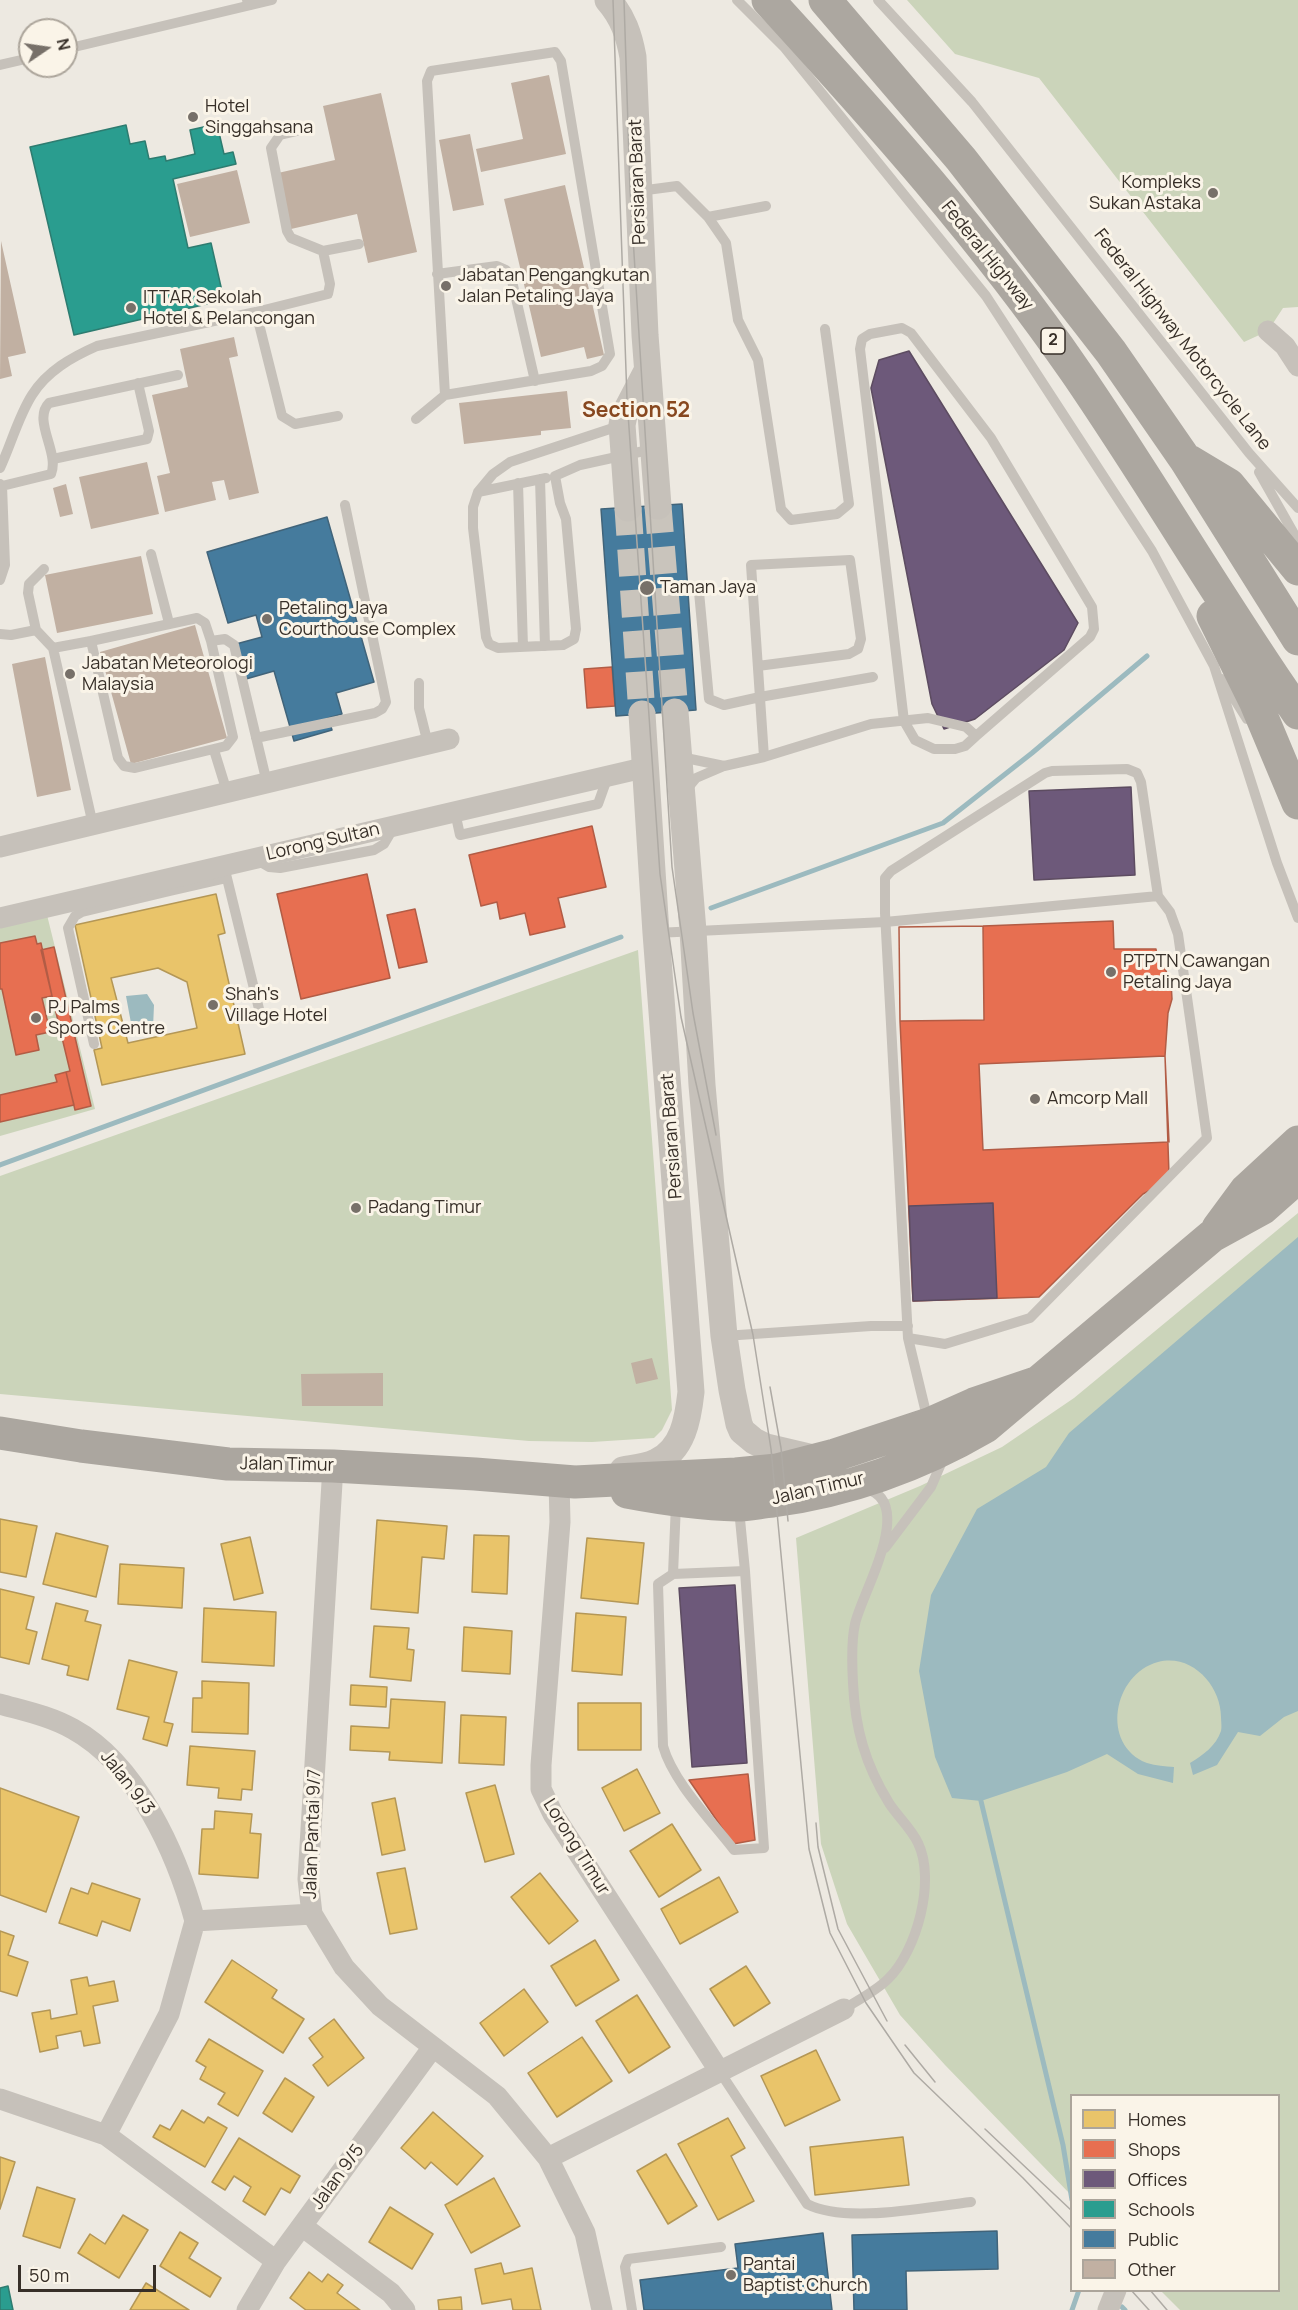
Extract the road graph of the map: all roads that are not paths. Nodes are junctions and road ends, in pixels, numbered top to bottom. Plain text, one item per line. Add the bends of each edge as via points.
1 (272, 0) edge
2 (608, 0) edge
3 (737, 0) edge
4 (768, 0) edge
5 (825, 0) edge
6 (878, 0) edge
7 (249, 2) edge
8 (78, 46) edge
9 (18, 61) edge
10 (0, 65) edge
11 (310, 128) dead end
12 (639, 191) junction
13 (766, 206) dead end
14 (708, 217) junction
15 (359, 244) dead end
16 (323, 251) junction
17 (437, 274) junction
18 (256, 312) junction
19 (825, 329) dead end
20 (1268, 331) dead end
21 (1298, 366) edge
22 (178, 375) dead end
23 (535, 381) junction
24 (138, 383) junction
25 (445, 395) junction
26 (338, 416) dead end
27 (416, 419) dead end
28 (637, 421) junction
29 (654, 449) junction
30 (1249, 453) junction
31 (624, 455) junction
32 (53, 459) junction
33 (1185, 459) junction
34 (0, 468) edge
35 (555, 476) junction
36 (540, 479) junction
37 (518, 483) junction
38 (1, 485) edge
39 (1153, 489) junction
40 (478, 492) junction
41 (345, 505) dead end
42 (658, 506) tunnel mouth
43 (628, 508) tunnel mouth
44 (1298, 508) edge
45 (1298, 541) edge
46 (151, 554) dead end
47 (44, 569) dead end
48 (1298, 569) edge
49 (0, 580) edge
50 (699, 592) dead end
51 (169, 623) junction
52 (36, 630) junction
53 (0, 634) edge
54 (1298, 639) edge
55 (91, 641) junction
56 (211, 641) junction
57 (545, 646) junction
58 (523, 647) junction
59 (53, 648) junction
60 (758, 666) junction
61 (1214, 666) junction
62 (873, 678) dead end
63 (419, 683) dead end
64 (760, 697) junction
65 (675, 712) tunnel mouth
66 (1298, 712) edge
67 (642, 714) tunnel mouth
68 (904, 721) junction
69 (976, 736) junction
70 (256, 738) junction
71 (449, 739) dead end
72 (428, 744) junction
73 (214, 750) junction
74 (679, 757) junction
75 (764, 757) junction
76 (724, 766) junction
77 (647, 767) junction
78 (267, 783) junction
79 (227, 792) junction
80 (1296, 798) edge
81 (681, 799) junction
82 (93, 825) junction
83 (0, 847) edge
84 (226, 872) junction
85 (169, 885) junction
86 (1158, 896) junction
87 (0, 918) edge
88 (1298, 918) edge
89 (885, 922) junction
90 (693, 931) junction
91 (656, 933) junction
92 (260, 1013) dead end
93 (94, 1044) dead end
94 (1298, 1142) edge
95 (1298, 1177) edge
96 (1212, 1236) junction
97 (908, 1326) junction
98 (724, 1336) junction
99 (908, 1338) junction
100 (0, 1433) edge
101 (938, 1436) junction
102 (817, 1459) junction
103 (333, 1466) junction
104 (567, 1482) junction
105 (841, 1487) junction
106 (676, 1501) junction
107 (739, 1505) junction
108 (883, 1551) junction
109 (745, 1571) junction
110 (673, 1574) junction
111 (0, 1704) edge
112 (312, 1914) junction
113 (195, 1921) junction
114 (844, 2009) joint
115 (434, 2047) junction
116 (720, 2072) junction
117 (0, 2099) edge
118 (105, 2135) junction
119 (548, 2158) junction
120 (971, 2202) dead end
121 (302, 2226) junction
122 (721, 2247) dead end
123 (276, 2261) junction
124 (1115, 2292) edge
125 (247, 2310) edge
126 (405, 2310) edge
127 (602, 2310) edge
128 (632, 2310) edge
129 (1108, 2310) edge

1 - 7 lane
2 - 12 street, Persiaran Barat via 621,16 631,48
3 - 61 lane via 785,48 986,297 1152,551
4 - 39 highway, Federal Highway / 2 via 923,175 1022,297
5 - 33 highway, 2 via 961,159 1035,253 1111,352
6 - 30 lane, Federal Highway Motorcycle Lane via 972,102
7 - 8 lane
9 - 10 lane
11 - 16 lane via 280,135 271,148 287,231 291,238
12 - 14 lane via 677,186
12 - 28 street, Persiaran Barat via 647,371 624,415
13 - 14 lane
14 - 19 lane via 726,243 738,320 758,360 781,509 791,520 837,514 849,504
15 - 16 lane
16 - 18 lane via 330,284 328,294
17 - 23 lane via 497,266 506,270 512,281
17 - 23 lane via 427,81 431,71 555,52 561,61 610,354 602,366 591,371
17 - 25 lane
18 - 26 lane via 282,416 295,424
18 - 34 lane via 97,346 73,357 49,375 32,396
20 - 21 street via 1285,346
22 - 24 lane
23 - 25 lane
24 - 32 lane via 48,403 43,417
24 - 32 lane via 149,431 147,439
25 - 27 lane
28 - 29 street, Persiaran Barat
28 - 31 street, Persiaran Barat
28 - 40 lane via 510,462
29 - 31 lane
29 - 42 street, Persiaran Barat
30 - 44 lane, Federal Highway Motorcycle Lane
30 - 45 lane
31 - 35 lane via 580,465
31 - 43 street, Persiaran Barat
32 - 38 lane via 51,474
33 - 48 highway via 1229,485
33 - 54 highway, 2
35 - 36 lane
35 - 57 lane via 566,519 576,629 574,639 563,645
36 - 37 lane
36 - 57 lane
37 - 40 lane
37 - 58 lane
38 - 49 lane via 5,565
39 - 66 highway, Federal Highway / 2
39 - 80 highway via 1256,703
40 - 58 lane via 473,528 486,637 489,644 498,648
41 - 70 lane via 386,702 375,713
46 - 51 lane
47 - 52 lane via 27,588
50 - 64 lane via 710,699 724,705
51 - 55 lane
51 - 56 lane via 197,618 205,623
52 - 53 lane
52 - 59 lane
55 - 59 lane
55 - 73 lane via 120,763 135,768
56 - 70 lane via 225,639 234,645
56 - 73 lane via 233,737 226,746
57 - 58 lane
59 - 82 lane
60 - 60 lane via 751,565 850,560 861,639 858,649 849,654
60 - 64 lane
61 - 80 lane
61 - 88 lane
62 - 64 lane
63 - 72 lane via 419,708
64 - 75 lane
65 - 74 street, Persiaran Barat
67 - 77 street, Persiaran Barat
68 - 69 lane via 937,719 966,727
68 - 69 lane via 915,740 934,749 965,746
68 - 69 lane via 860,349 862,339 870,334 902,328 911,333 991,438 1092,607 1094,629 1090,636
68 - 75 lane via 871,724
70 - 78 lane
71 - 72 street
72 - 78 street
73 - 79 lane
74 - 76 lane
74 - 81 street, Persiaran Barat
75 - 76 lane
76 - 81 lane via 696,778
77 - 84 street, Lorong Sultan via 254,859
77 - 91 street, Persiaran Barat
78 - 79 street
79 - 82 street
81 - 90 street, Persiaran Barat
82 - 83 street
84 - 85 street, Lorong Sultan
84 - 92 lane
85 - 87 street, Lorong Sultan
85 - 93 lane via 82,912 70,921 68,928
86 - 89 lane
86 - 89 lane via 1137,773 1127,769 1052,771 891,871 885,878
86 - 99 lane via 1179,934 1207,1138 1030,1318 945,1344
89 - 90 lane
89 - 97 lane
90 - 91 lane
90 - 98 street, Persiaran Barat
91 - 104 street, Persiaran Barat via 691,1392 689,1410 678,1442 656,1462
94 - 96 main road, Jalan Timur via 1246,1190
95 - 96 main road, Jalan Timur via 1263,1208
96 - 101 main road, Jalan Timur via 985,1427
97 - 98 lane
97 - 99 lane
98 - 102 street, Persiaran Barat via 742,1431 766,1447
99 - 101 lane
100 - 103 main road, Jalan Timur via 228,1464
101 - 102 main road, Jalan Timur
101 - 105 main road, Jalan Timur via 905,1467
101 - 108 lane via 931,1487
102 - 104 main road, Jalan Timur via 777,1470 736,1474
103 - 104 main road, Jalan Timur
103 - 112 street, Jalan Pantai 9/7 via 308,1879
104 - 106 main road, Jalan Timur
104 - 116 street, Lorong Timur via 560,1522 541,1789 553,1814
105 - 107 main road, Jalan Timur
105 - 108 lane via 872,1491 886,1506 888,1524
106 - 107 main road, Jalan Timur
106 - 110 lane
107 - 109 lane
108 - 114 lane via 854,1624 853,1683 859,1738 866,1760 890,1804 919,1844 926,1876 921,1911 900,1966 888,1980
109 - 110 lane
109 - 110 lane via 765,1848 734,1850 684,1786 663,1746 658,1584
111 - 113 street, Jalan 9/3 via 51,1718 75,1730 120,1769 159,1824 187,1889
112 - 113 street
112 - 115 street, Jalan Pantai 9/7 via 344,1967 380,2006
113 - 118 street, Jalan 9/3 via 169,2014
114 - 116 street
115 - 119 street, Jalan Pantai 9/7 via 498,2096
115 - 121 street, Jalan 9/5
116 - 119 street
116 - 120 lane via 807,2204 820,2211 851,2215
117 - 118 street
118 - 123 street
119 - 127 street, Jalan Pantai 9/7 via 585,2233
121 - 123 street, Jalan 9/5
121 - 126 street via 391,2293
122 - 128 lane via 628,2259 625,2267
123 - 125 street, Jalan 9/5
124 - 129 street

